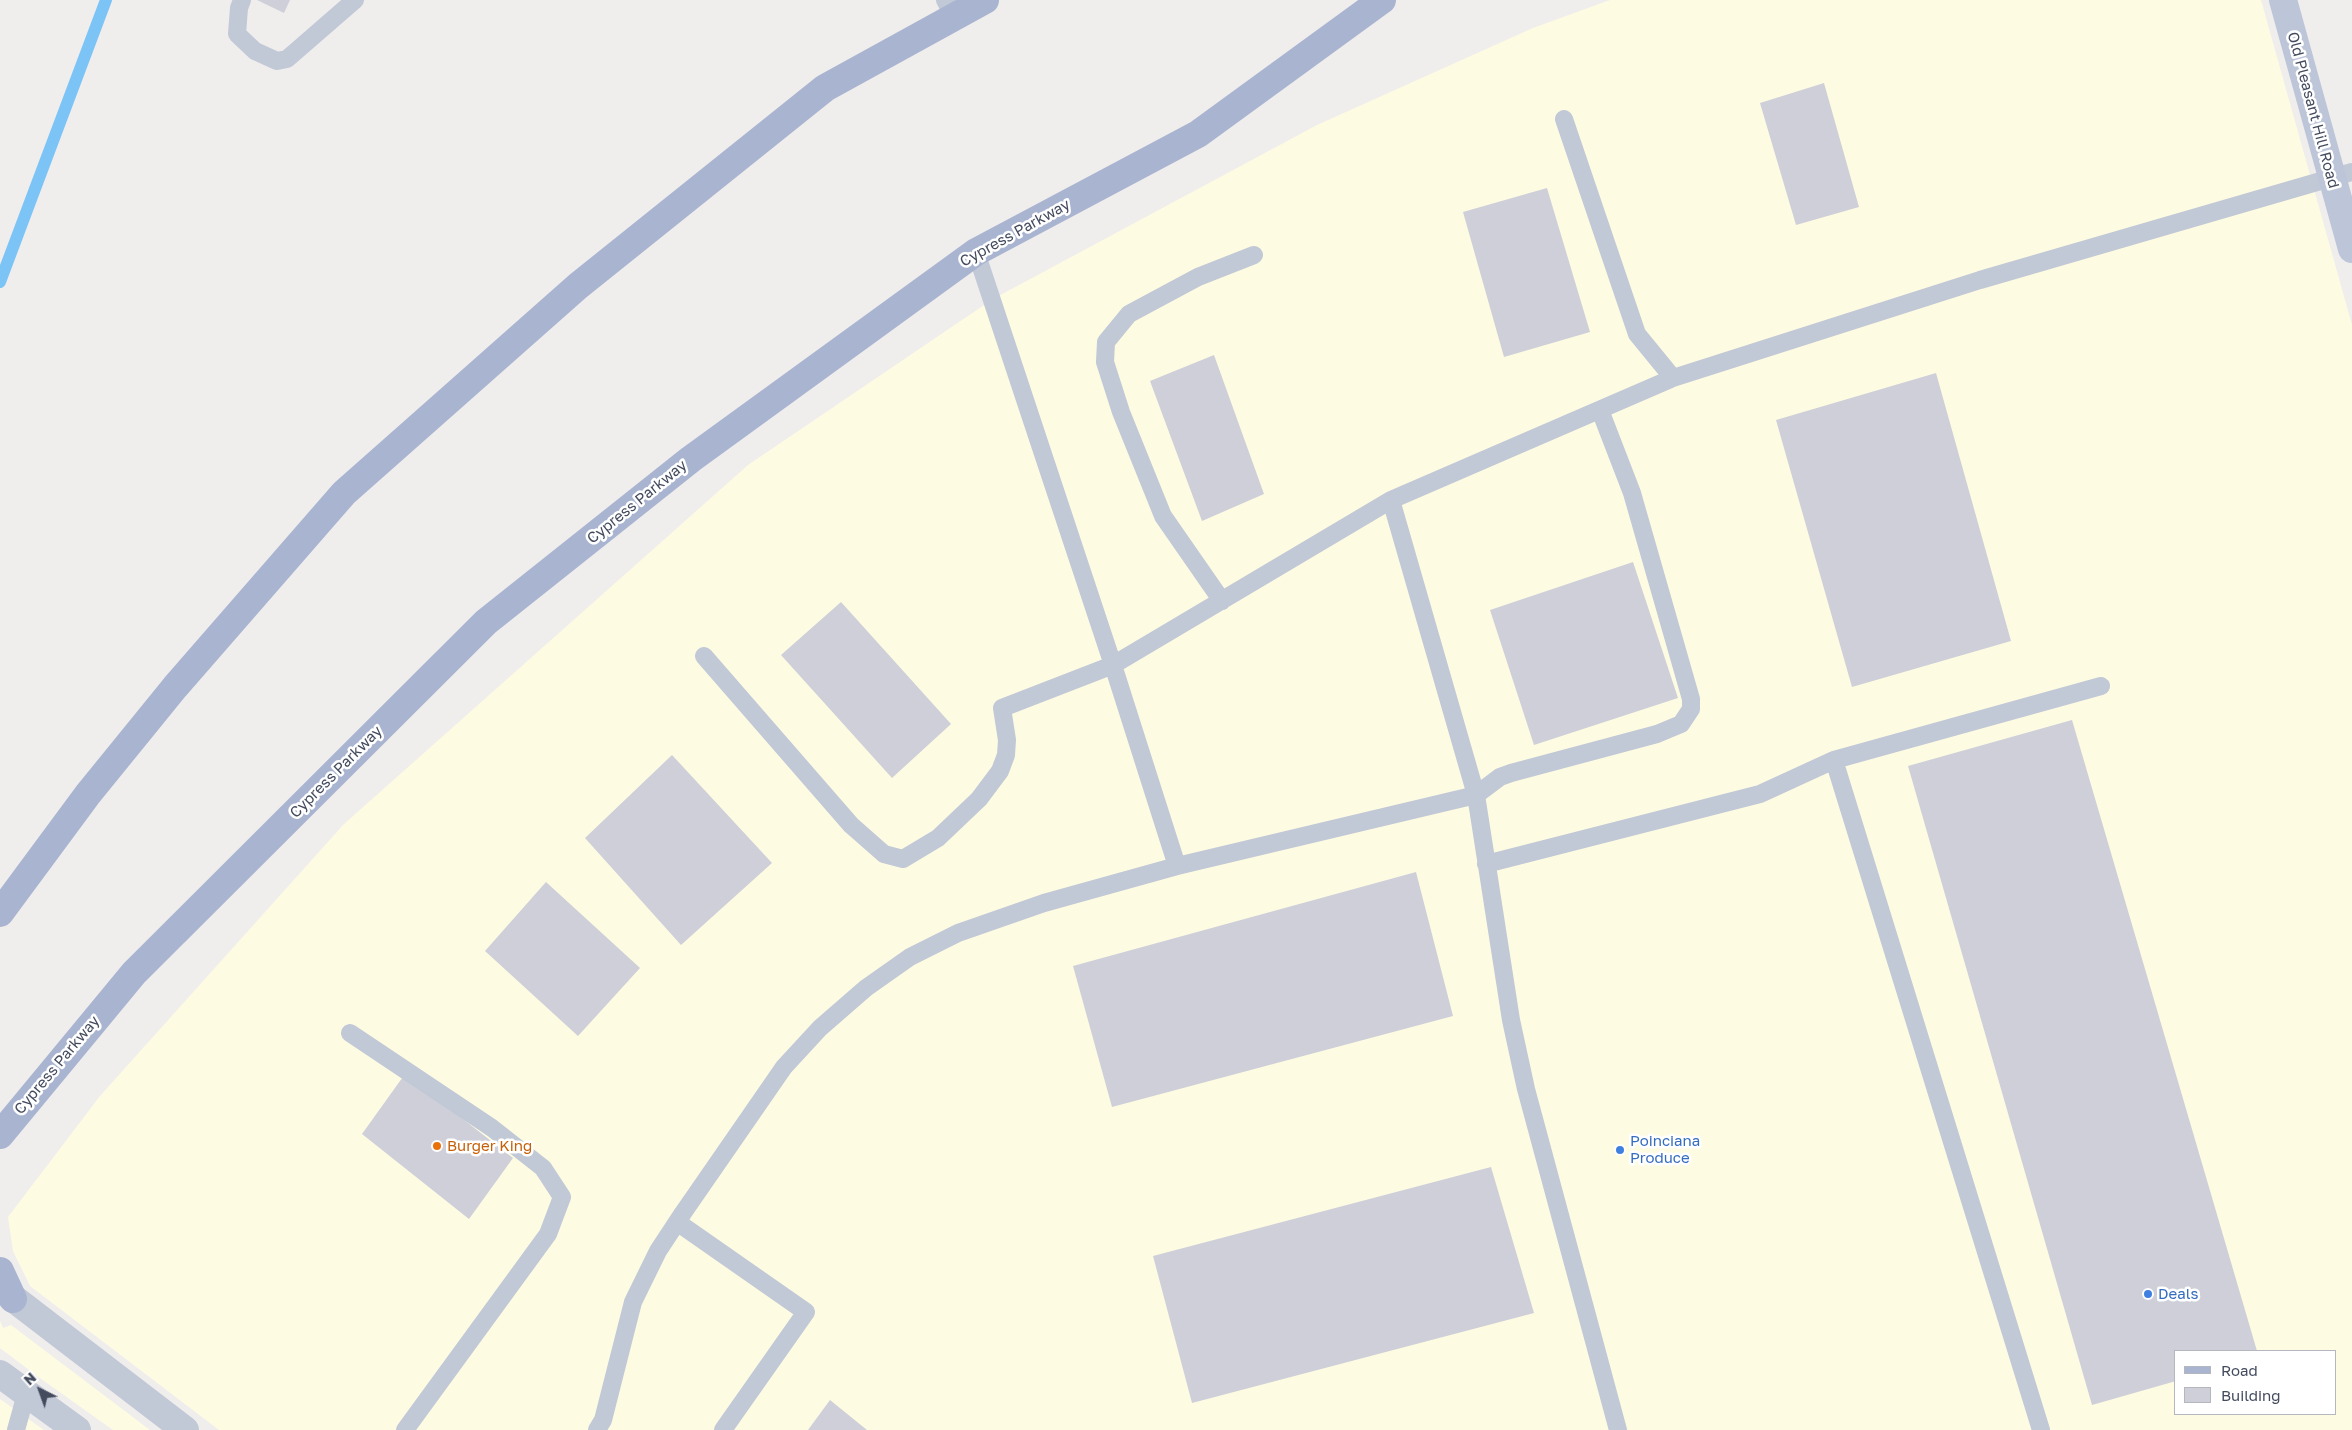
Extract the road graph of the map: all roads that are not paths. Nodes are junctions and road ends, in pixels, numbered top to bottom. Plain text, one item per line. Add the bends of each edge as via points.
1 (242, 0) edge
2 (355, 0) edge
3 (985, 0) edge
4 (1382, 0) edge
5 (2283, 0) edge
6 (950, 8) edge
7 (1564, 119) dead end
8 (2342, 174) edge
9 (2352, 249) edge
10 (976, 252) junction
11 (1254, 255) dead end
12 (1673, 378) junction
13 (1600, 410) junction
14 (1392, 500) junction
15 (1222, 601) junction
16 (704, 656) dead end
17 (1113, 665) junction
18 (2101, 686) dead end
19 (1834, 760) junction
20 (1476, 795) junction
21 (1486, 864) junction
22 (1177, 866) junction
23 (0, 913) edge
24 (350, 1033) dead end
25 (1, 1137) edge
26 (677, 1222) junction
27 (0, 1271) edge
28 (6, 1294) edge
29 (0, 1374) edge
30 (26, 1394) junction
31 (16, 1430) edge
32 (77, 1430) edge
33 (185, 1430) edge
34 (405, 1430) edge
35 (598, 1430) edge
36 (723, 1430) edge
37 (1618, 1430) edge
38 (2041, 1430) edge

1 - 2 lane via 237,34 255,51 278,61 287,59
3 - 6 main road
4 - 10 main road, Cypress Parkway via 1198,134
5 - 8 street, Old Pleasant Hill Road
6 - 23 main road via 826,88 578,286 344,492 88,794
7 - 12 lane via 1637,334
8 - 9 street, Old Pleasant Hill Road
8 - 12 lane via 1980,280
10 - 17 lane
10 - 25 main road, Cypress Parkway via 691,459 486,622 134,973
11 - 15 lane via 1198,277 1129,314 1106,342 1105,362 1163,516
12 - 13 lane
13 - 14 lane
13 - 20 lane via 1632,493 1691,699 1691,710 1680,724 1670,729 1511,773
14 - 15 lane
14 - 20 lane
15 - 17 lane
16 - 17 lane via 852,825 884,854 903,859 938,838 979,799 1000,771 1007,740 1002,708
17 - 22 lane
18 - 19 lane
19 - 21 lane via 1760,794
19 - 38 lane
20 - 21 lane
20 - 22 lane
21 - 37 lane via 1510,1020 1526,1089
22 - 26 lane via 1044,903 958,933 910,957 866,988 820,1028 784,1067
24 - 34 lane via 492,1128 543,1168 562,1197 548,1234
26 - 35 lane via 658,1251 633,1302
26 - 36 lane via 806,1312
27 - 28 main road
28 - 33 street
29 - 30 street
30 - 31 lane
30 - 32 street

